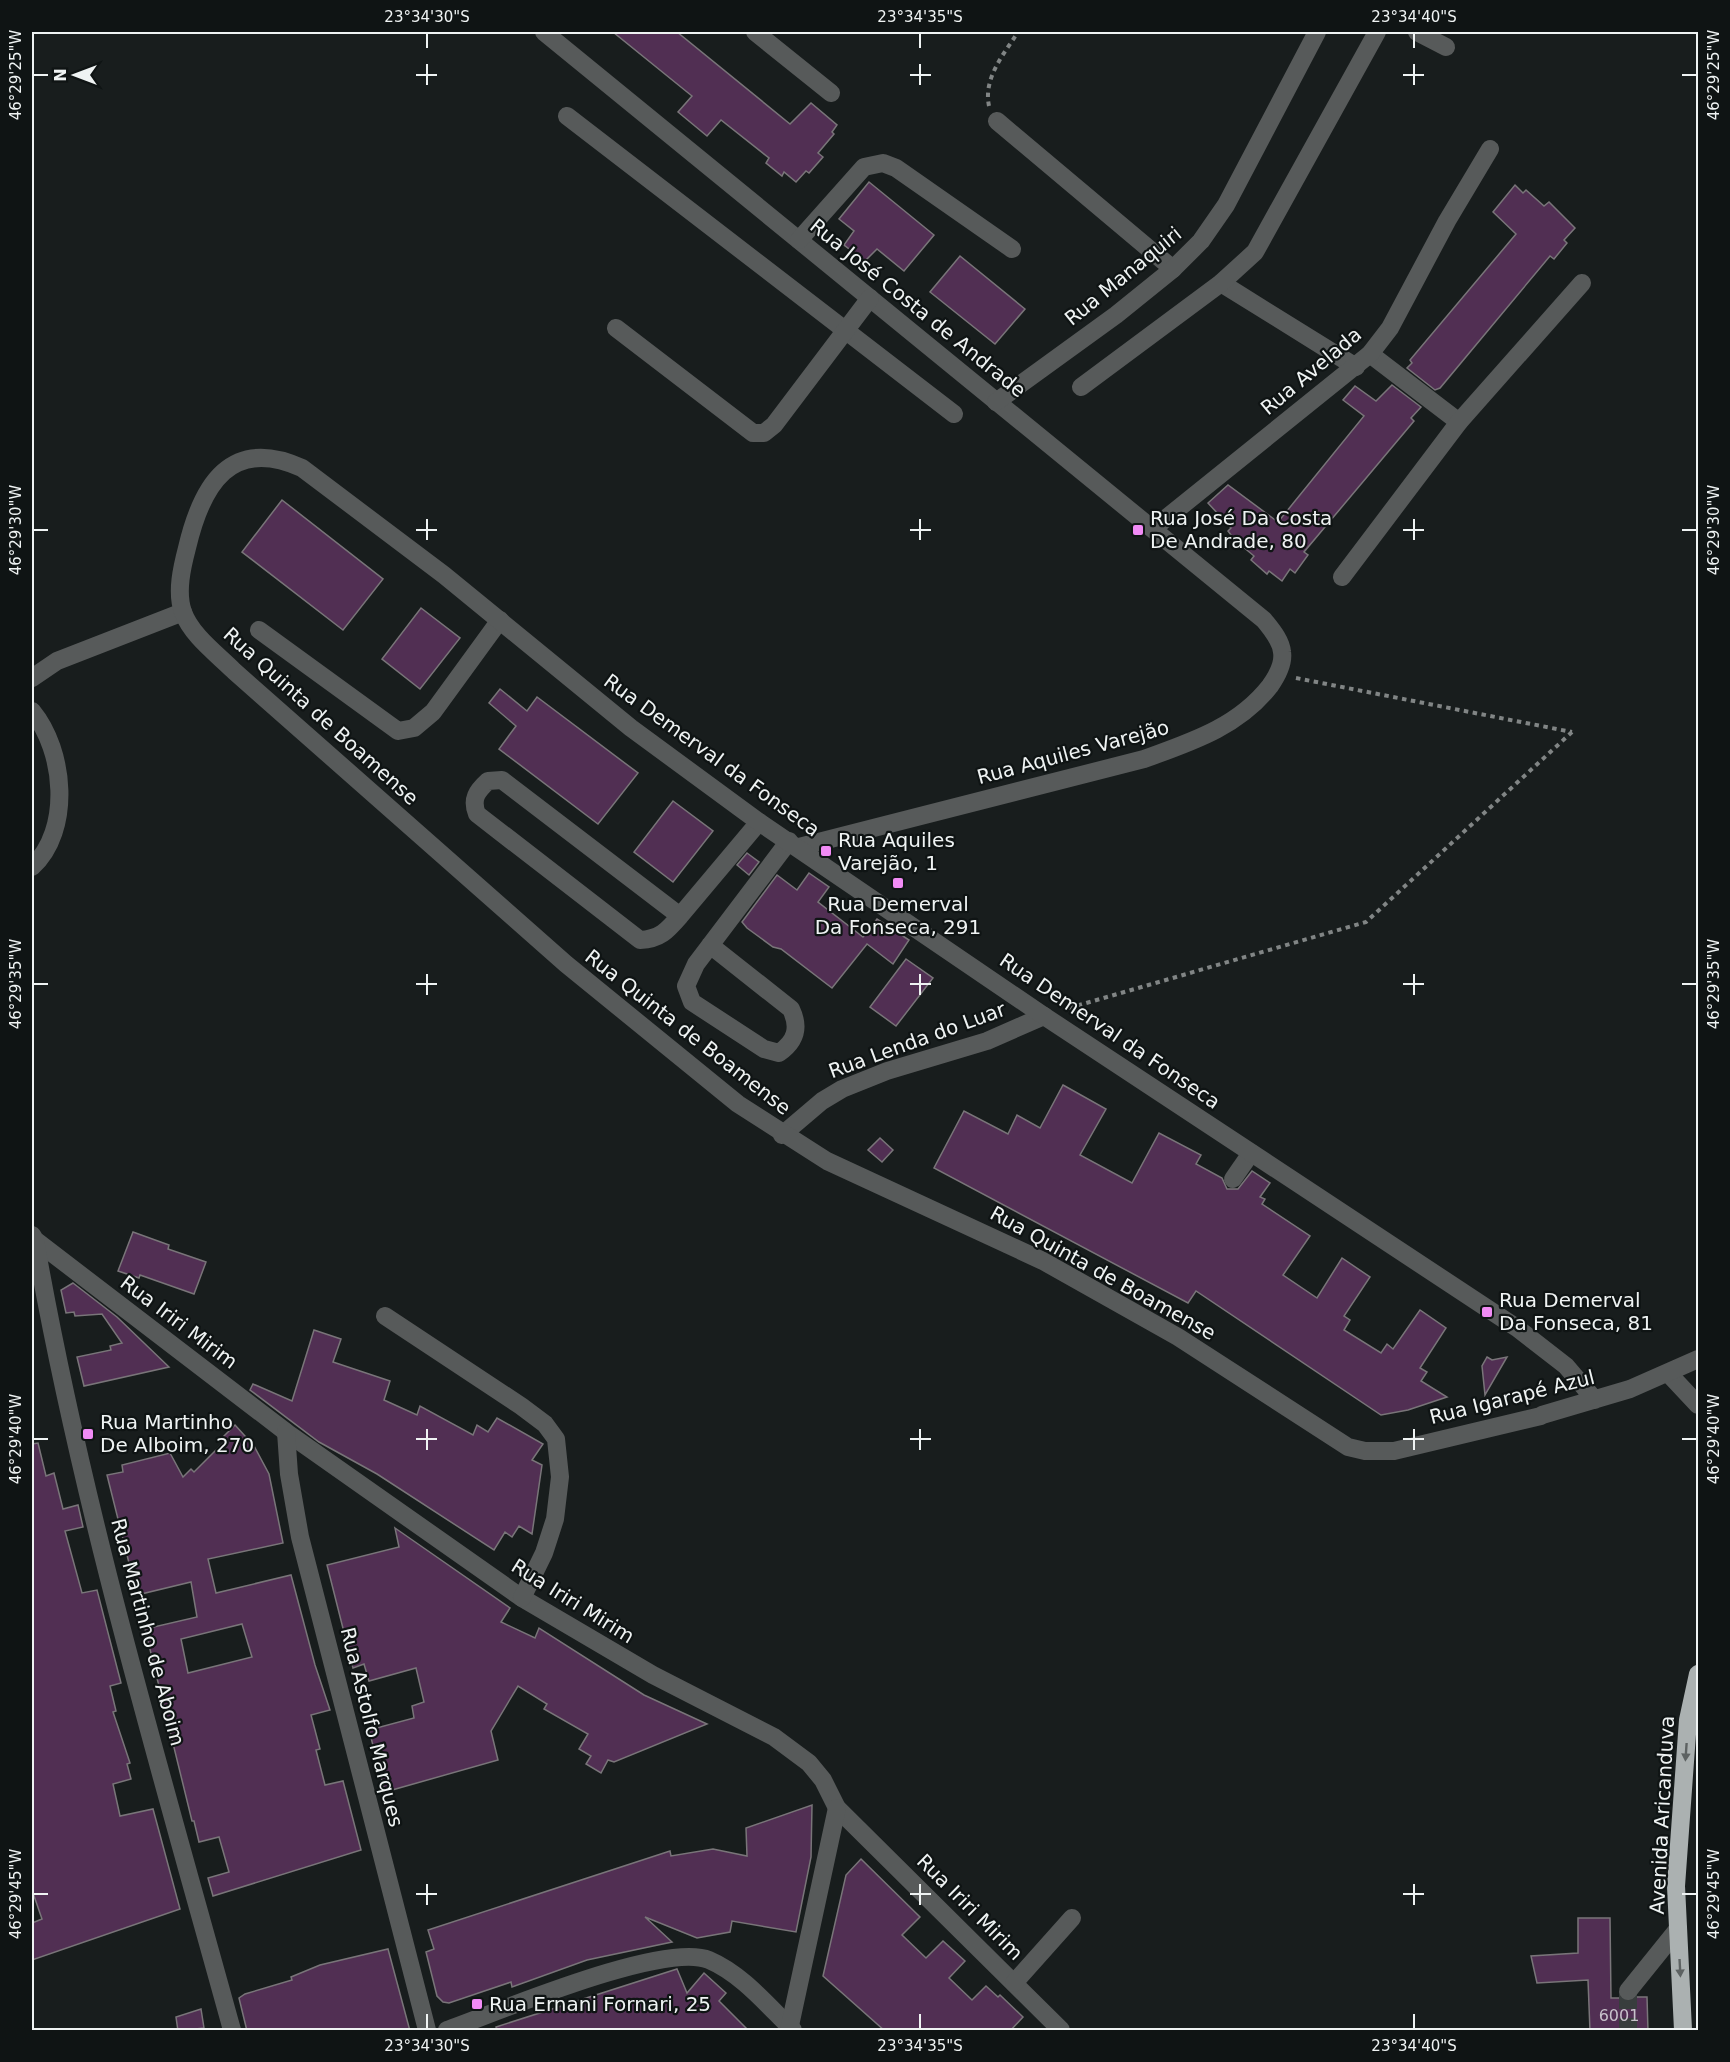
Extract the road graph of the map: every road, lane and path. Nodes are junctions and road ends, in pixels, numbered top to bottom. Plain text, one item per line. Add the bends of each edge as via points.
1 (544, 32) edge
2 (755, 32) edge
3 (1018, 32) edge
4 (1317, 32) edge
5 (1377, 32) edge
6 (1417, 32) edge
7 (1446, 47) dead end
8 (831, 93) dead end
9 (567, 116) dead end
10 (997, 121) joint
11 (1490, 149) dead end
12 (799, 240) junction
13 (1012, 249) dead end
14 (1173, 269) junction
15 (1221, 283) junction
16 (1582, 283) dead end
17 (870, 298) junction
18 (616, 328) dead end
19 (845, 331) junction
20 (1370, 354) junction
21 (1356, 367) junction
22 (1081, 387) dead end
23 (996, 402) junction
24 (954, 414) dead end
25 (1460, 422) junction
26 (1154, 528) junction
27 (1342, 577) dead end
28 (183, 612) junction
29 (500, 620) junction
30 (260, 630) dead end
31 (1279, 674) junction
32 (32, 678) edge
33 (32, 711) edge
34 (759, 822) junction
35 (794, 844) junction
36 (32, 867) edge
37 (680, 916) junction
38 (710, 945) junction
39 (1044, 1016) junction
40 (782, 1135) junction
41 (1251, 1153) junction
42 (1233, 1179) dead end
43 (33, 1237) edge
44 (385, 1316) dead end
45 (1698, 1359) edge
46 (1668, 1373) junction
47 (1595, 1400) junction
48 (1698, 1405) edge
49 (286, 1432) junction
50 (1365, 1451) joint
51 (522, 1598) junction
52 (1698, 1674) edge
53 (837, 1808) junction
54 (1072, 1918) dead end
55 (1678, 1929) junction
56 (1014, 1983) junction
57 (1628, 1991) tunnel mouth
58 (791, 2030) edge
59 (232, 2031) edge
60 (427, 2031) edge
61 (447, 2031) edge
62 (1061, 2031) edge
63 (1683, 2031) edge

1 - 12 street, Rua José Costa de Andrade
2 - 8 street
3 - 10 path via 987,89 988,105
4 - 14 street, Rua Manaquiri via 1226,205 1201,241
5 - 15 street via 1266,236 1255,252
6 - 7 street
9 - 19 street
10 - 14 street
11 - 20 street, Rua Avelada via 1390,328
12 - 13 street via 864,167 883,163 896,168
12 - 17 street, Rua José Costa de Andrade
14 - 23 street, Rua Manaquiri
15 - 21 street
15 - 22 street
16 - 25 street
17 - 19 street
17 - 23 street, Rua José Costa de Andrade
18 - 19 street via 753,433 764,433 774,425
19 - 24 street
20 - 21 street, Rua Avelada
20 - 25 street
21 - 26 street, Rua Avelada
23 - 26 street, Rua José Costa de Andrade
25 - 27 street
26 - 31 street, Rua José Costa de Andrade via 1264,620 1282,652
28 - 29 street, Rua Demerval da Fonseca via 181,572 194,516 212,483 227,467 247,458 265,457 303,468
28 - 32 street via 57,661
28 - 40 street, Rua Quinta de Boamense via 198,635 234,671 458,870 706,1079
29 - 30 street via 433,712 414,728 398,731
29 - 34 street, Rua Demerval da Fonseca via 631,728
31 - 35 street, Rua Aquiles Varejão via 1244,714 1197,740 1134,761
31 - 39 path via 1572,732 1366,922
33 - 36 street via 47,736 58,769 60,793 57,818 45,851
34 - 35 street, Rua Demerval da Fonseca
34 - 37 street
35 - 38 street
35 - 39 street, Rua Demerval da Fonseca
37 - 37 street via 502,780 488,781 475,796 477,814 640,940 663,934
38 - 38 street via 791,1009 796,1034 790,1046 779,1053 764,1049 692,1002 686,986
39 - 40 street, Rua Lenda do Luar via 987,1041 842,1089
39 - 41 street, Rua Demerval da Fonseca
40 - 50 street, Rua Quinta de Boamense via 852,1173 1043,1261 1178,1337 1348,1447
41 - 42 street
41 - 47 street, Rua Demerval da Fonseca via 1535,1341 1566,1366
43 - 49 street, Rua Iriri Mirim
43 - 59 street, Rua Martinho de Aboim via 81,1463
44 - 51 street via 521,1406 556,1438 560,1477 555,1519
45 - 46 street, Rua Igarapé Azul
46 - 47 street, Rua Igarapé Azul
46 - 48 street
47 - 50 street, Rua Igarapé Azul via 1394,1451
49 - 51 street, Rua Iriri Mirim
49 - 60 street, Rua Astolfo Marques via 300,1536
51 - 53 street, Rua Iriri Mirim via 652,1675 774,1737 809,1762 824,1780
52 -> 55 highway, Avenida Aricanduva via 1688,1720 1676,1886
53 - 56 street, Rua Iriri Mirim
53 - 58 street
54 - 56 street
55 - 57 street
55 -> 63 highway, Avenida Aricanduva
56 - 62 street, Rua Iriri Mirim
58 - 61 street via 743,1982 709,1960 687,1956 667,1957 585,1980

